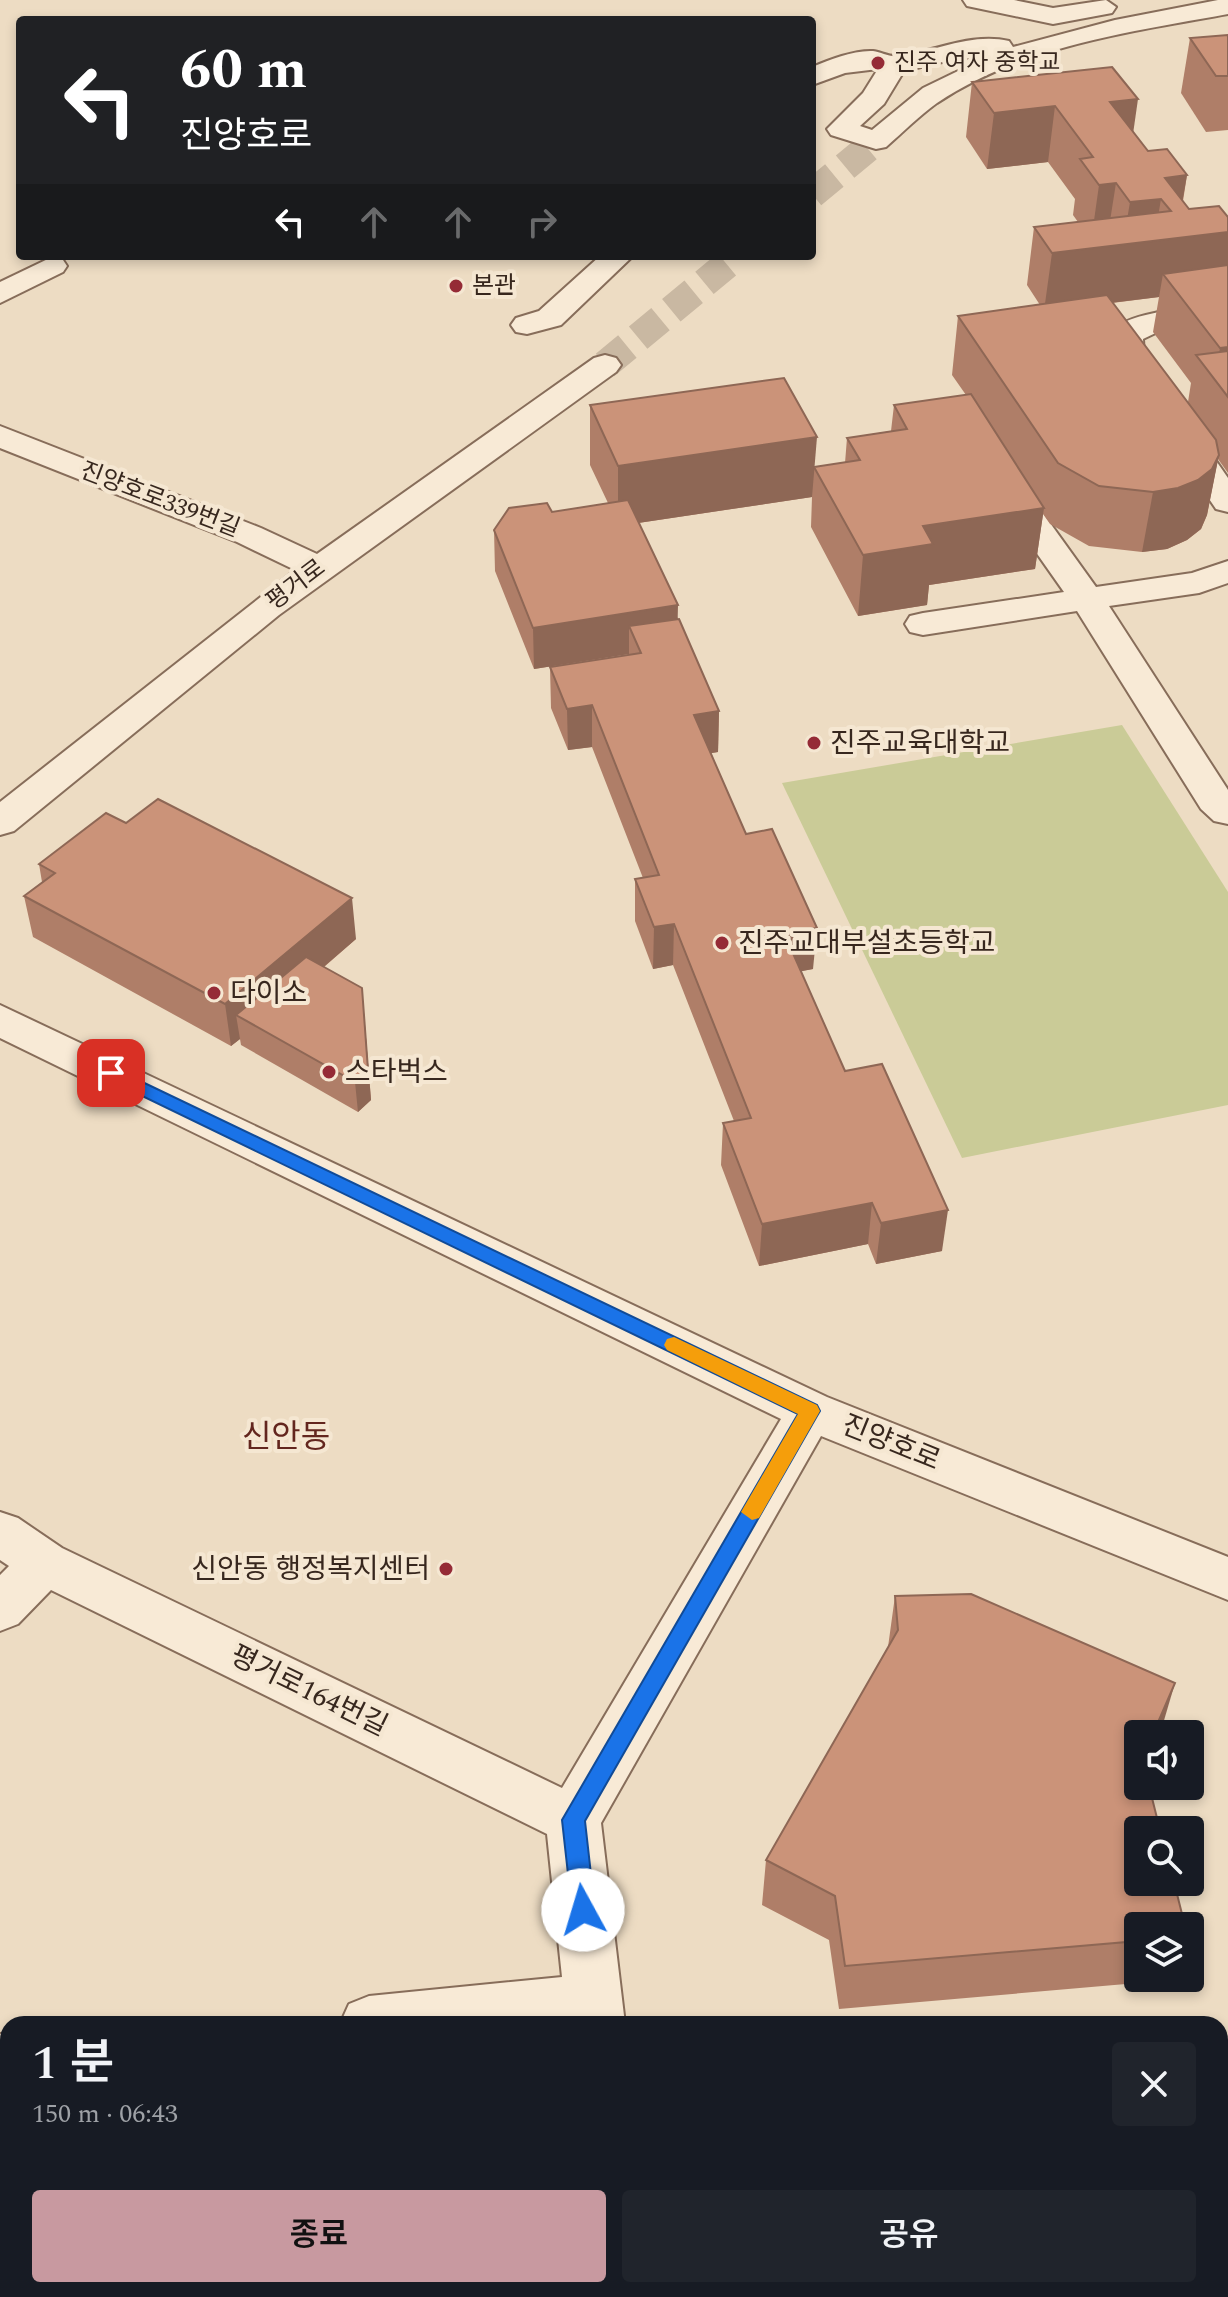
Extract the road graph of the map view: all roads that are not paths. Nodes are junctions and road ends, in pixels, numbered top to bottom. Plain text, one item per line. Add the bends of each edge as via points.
1 (976, 0) edge
2 (1151, 0) edge
3 (1228, 6) edge
4 (1081, 36) junction
5 (894, 65) junction
6 (816, 75) edge
7 (614, 260) edge
8 (52, 266) dead end
9 (0, 294) edge
10 (1228, 312) edge
11 (527, 325) dead end
12 (605, 365) tunnel mouth
13 (0, 436) edge
14 (986, 459) edge
15 (1228, 502) edge
16 (318, 568) junction
17 (1228, 571) edge
18 (1087, 599) junction
19 (923, 624) dead end
20 (1228, 812) edge
21 (0, 822) edge
22 (0, 1020) edge
23 (810, 1411) junction
24 (0, 1533) edge
25 (44, 1563) junction
26 (1228, 1579) edge
27 (0, 1609) edge
28 (573, 1820) junction
29 (594, 2012) edge
30 (519, 2016) edge

1 - 2 street via 1053,16
3 - 4 street
4 - 5 street via 955,51
4 - 5 street via 968,75 932,94 876,141 841,129 874,98
5 - 6 street via 872,59
7 - 11 street via 550,318
8 - 9 street
10 - 15 street via 1158,321 1127,334 1128,357
12 - 16 street, 평거로
13 - 16 street, 진양호로339번길 via 249,535
14 - 18 street
16 - 21 street, 평거로
17 - 18 street via 1199,582
18 - 19 street
18 - 20 street via 1215,800
22 - 23 street, 진양호로
23 - 26 street, 진양호로
23 - 28 street
24 - 25 street, 평거로164번길
25 - 27 street
25 - 28 street, 평거로164번길
28 - 29 street
29 - 30 street

